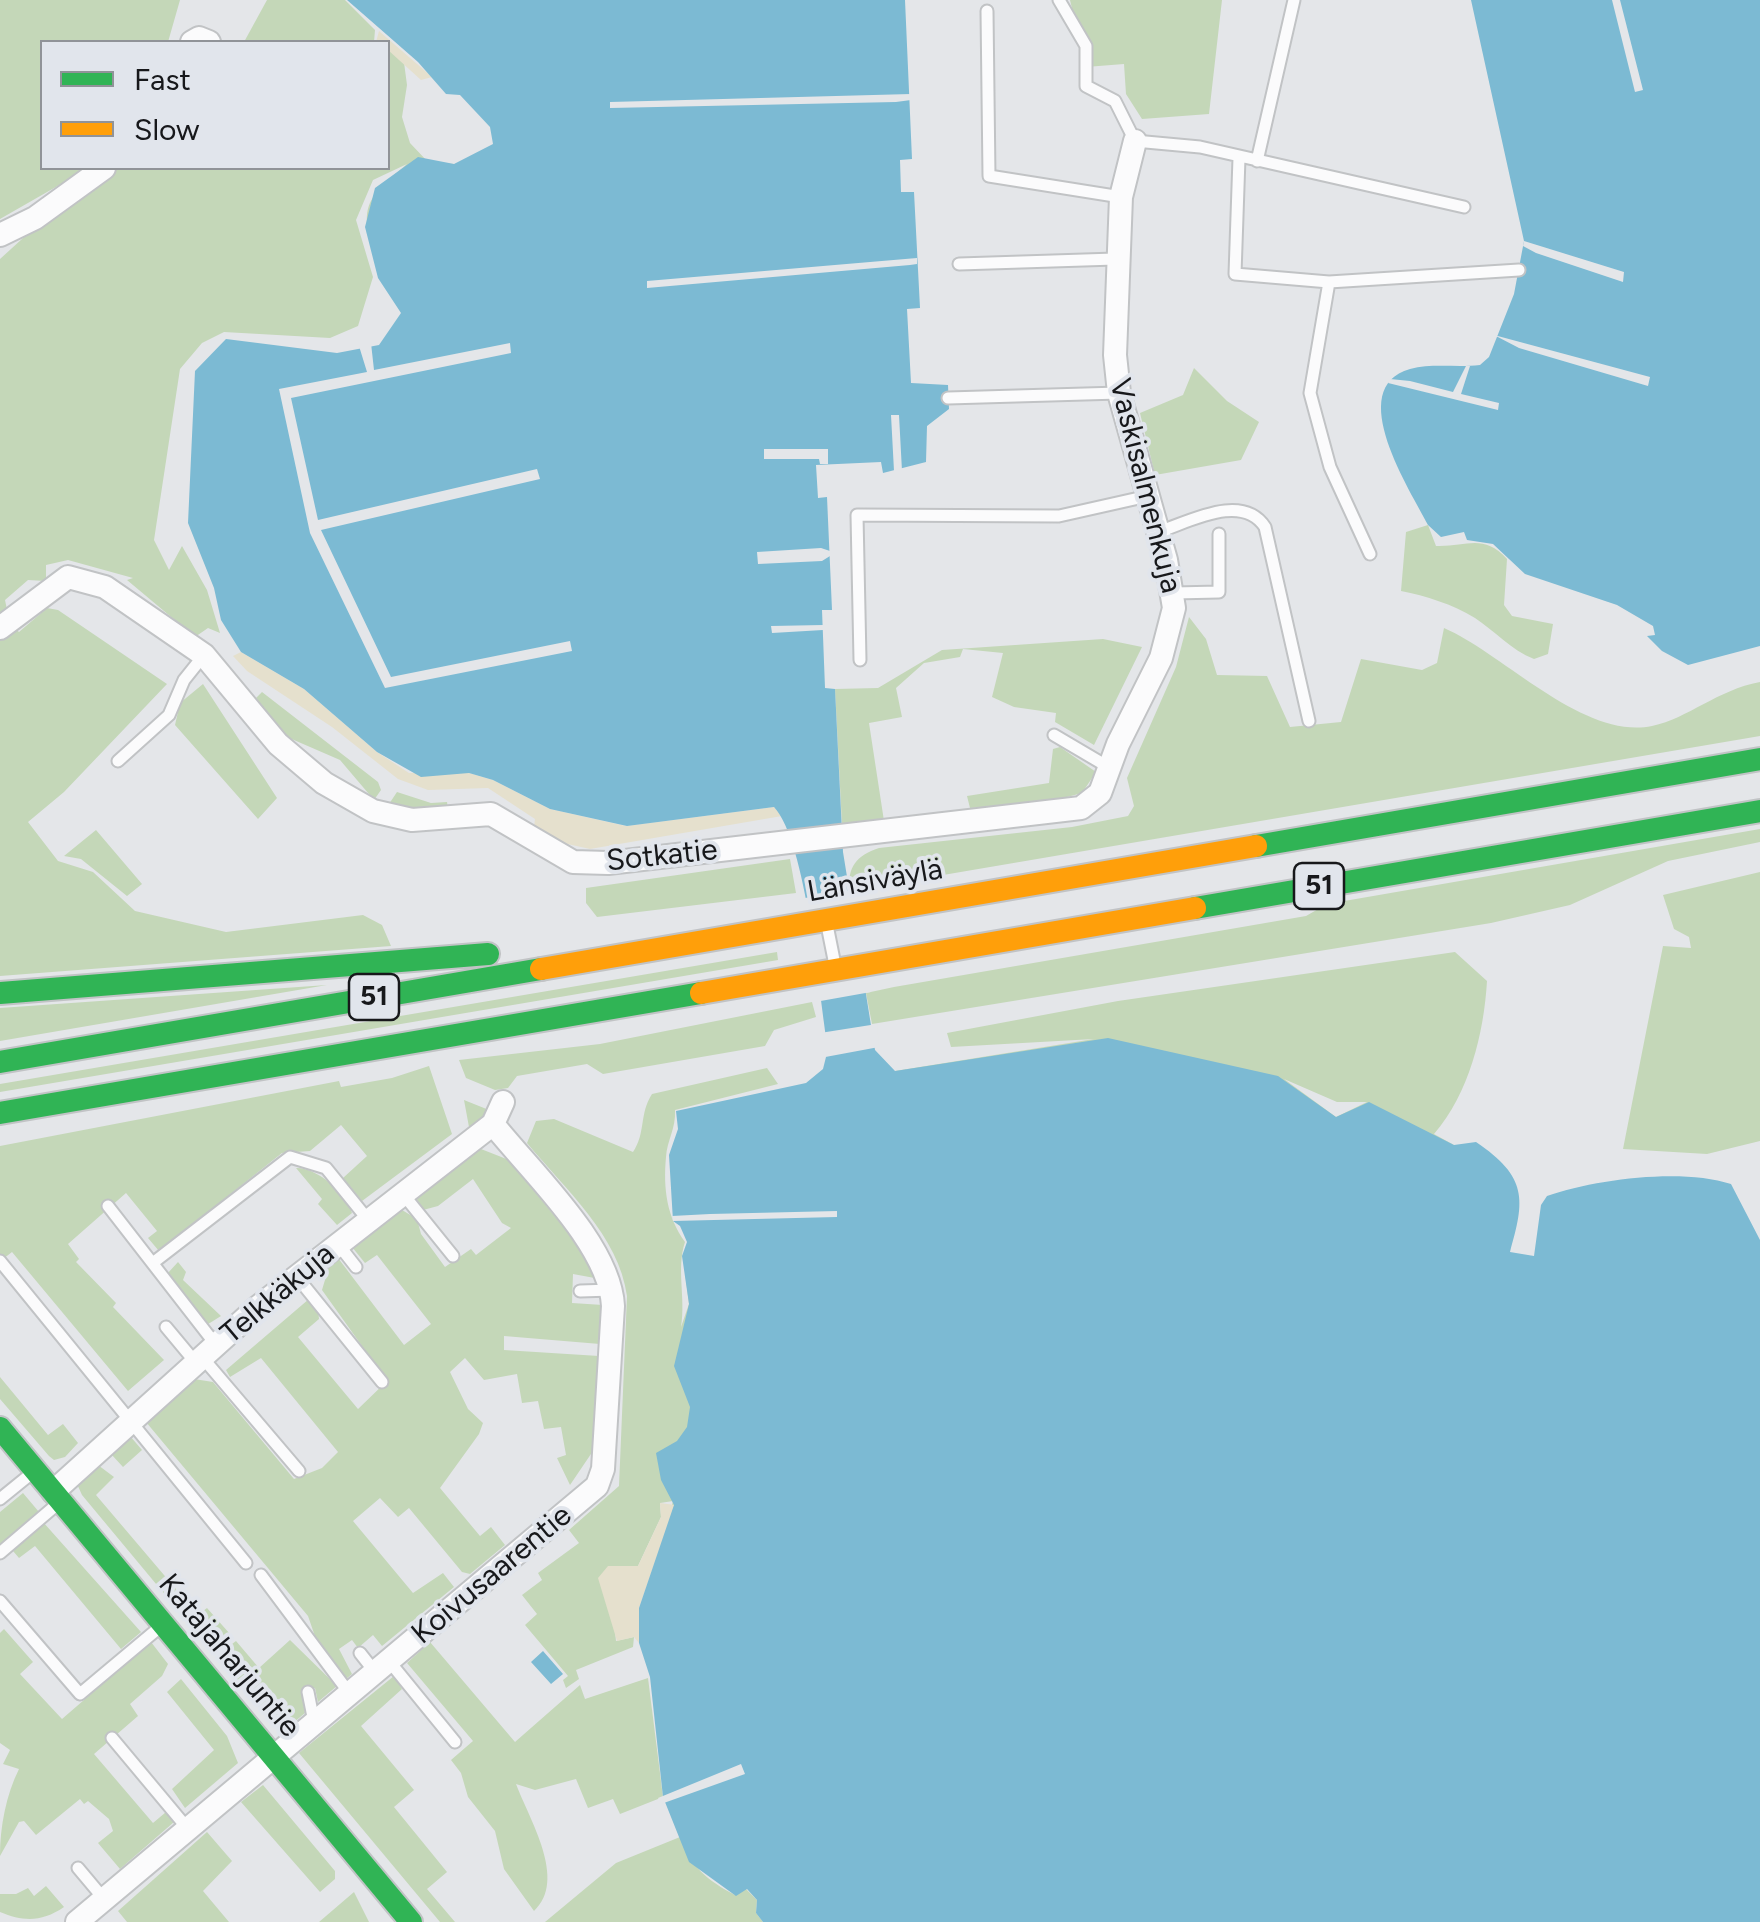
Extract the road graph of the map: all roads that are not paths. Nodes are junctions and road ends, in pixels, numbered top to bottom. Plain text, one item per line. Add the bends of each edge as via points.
1 (1060, 0) edge
2 (1294, 0) edge
3 (988, 11) dead end
4 (1136, 142) junction
5 (1239, 158) junction
6 (1257, 162) junction
7 (101, 170) edge
8 (1120, 197) junction
9 (1464, 206) dead end
10 (0, 235) edge
11 (1115, 259) junction
12 (959, 264) dead end
13 (1519, 270) dead end
14 (1329, 282) junction
15 (1119, 393) junction
16 (948, 398) dead end
17 (1148, 496) junction
18 (1158, 532) junction
19 (1218, 534) dead end
20 (1370, 554) dead end
21 (1174, 592) junction
22 (0, 628) edge
23 (204, 656) junction
24 (860, 660) dead end
25 (1309, 721) dead end
26 (1054, 735) dead end
27 (1760, 759) edge
28 (118, 760) dead end
29 (1110, 768) junction
30 (1081, 808) joint
31 (1760, 811) edge
32 (826, 920) junction
33 (700, 942) junction
34 (836, 969) junction
35 (0, 993) edge
36 (0, 1062) edge
37 (503, 1102) dead end
38 (0, 1112) edge
39 (493, 1124) junction
40 (402, 1194) junction
41 (108, 1206) dead end
42 (369, 1221) junction
43 (338, 1244) junction
44 (453, 1256) dead end
45 (0, 1261) edge
46 (154, 1262) junction
47 (356, 1267) dead end
48 (297, 1276) junction
49 (612, 1290) junction
50 (580, 1291) dead end
51 (166, 1327) dead end
52 (205, 1355) junction
53 (382, 1382) dead end
54 (129, 1423) junction
55 (0, 1428) edge
56 (35, 1470) junction
57 (300, 1471) dead end
58 (57, 1496) junction
59 (0, 1500) edge
60 (0, 1553) edge
61 (246, 1563) dead end
62 (261, 1575) dead end
63 (0, 1602) edge
64 (164, 1624) junction
65 (360, 1653) dead end
66 (382, 1667) junction
67 (308, 1692) dead end
68 (350, 1694) junction
69 (314, 1723) junction
70 (112, 1738) dead end
71 (455, 1742) dead end
72 (274, 1756) junction
73 (188, 1829) junction
74 (78, 1868) dead end
75 (105, 1900) junction
76 (77, 1922) edge
77 (411, 1922) edge

1 - 4 lane via 1086,46 1086,86 1115,100
2 - 6 lane
3 - 8 lane via 988,176
4 - 5 lane
4 - 8 street, Vaskisalmenkuja
5 - 6 lane
5 - 14 lane via 1234,274
6 - 9 lane
7 - 10 street
8 - 11 street, Vaskisalmenkuja
11 - 12 lane
11 - 15 street, Vaskisalmenkuja
13 - 14 lane
14 - 20 lane via 1310,393 1330,467
15 - 16 lane
15 - 17 street, Vaskisalmenkuja
17 - 18 street, Vaskisalmenkuja
17 - 24 lane via 1059,516 857,515
18 - 21 street, Vaskisalmenkuja
18 - 25 lane via 1227,510 1259,518
19 - 21 lane via 1219,592
21 - 29 street, Vaskisalmenkuja via 1161,658
22 - 23 street, Sotkatie via 44,591 78,576 105,587
23 - 28 lane via 169,714
23 - 30 street, Sotkatie via 278,744 324,783 377,812 412,820 491,814 573,862 608,864
26 - 29 lane
27 - 32 main road, Länsiväylä / 51
29 - 30 street, Vaskisalmenkuja via 1100,793
31 - 34 main road, 51
32 - 33 main road, Länsiväylä / 51
32 - 34 lane
33 - 35 main road via 608,936 483,955
33 - 36 main road, Länsiväylä / 51
34 - 38 main road, 51
37 - 39 street, Telkkäkuja
39 - 40 street, Telkkäkuja
39 - 49 street via 602,1262
40 - 42 street, Telkkäkuja
40 - 44 lane
41 - 46 lane
42 - 43 street, Telkkäkuja
42 - 46 lane via 326,1168 290,1157
43 - 47 lane
43 - 48 street, Telkkäkuja
45 - 54 lane via 92,1368
46 - 52 lane
48 - 52 street, Telkkäkuja
48 - 53 lane
49 - 50 lane
49 - 66 street, Koivusaarentie via 597,1486
51 - 52 lane
52 - 54 street, Telkkäkuja
52 - 57 lane
54 - 58 street, Telkkäkuja
54 - 61 lane
55 - 56 main road, Katajaharjuntie
56 - 58 main road, Katajaharjuntie
56 - 59 lane
58 - 60 lane
58 - 64 main road, Katajaharjuntie
62 - 68 lane
63 - 64 lane via 80,1694
64 - 72 main road, Katajaharjuntie
65 - 66 lane
66 - 68 street, Koivusaarentie
66 - 71 lane
67 - 69 lane
68 - 69 street, Koivusaarentie
69 - 72 street, Koivusaarentie
70 - 73 lane
72 - 73 street, Koivusaarentie
72 - 77 main road, Katajaharjuntie
73 - 75 street, Koivusaarentie
74 - 75 lane
75 - 76 street, Koivusaarentie

